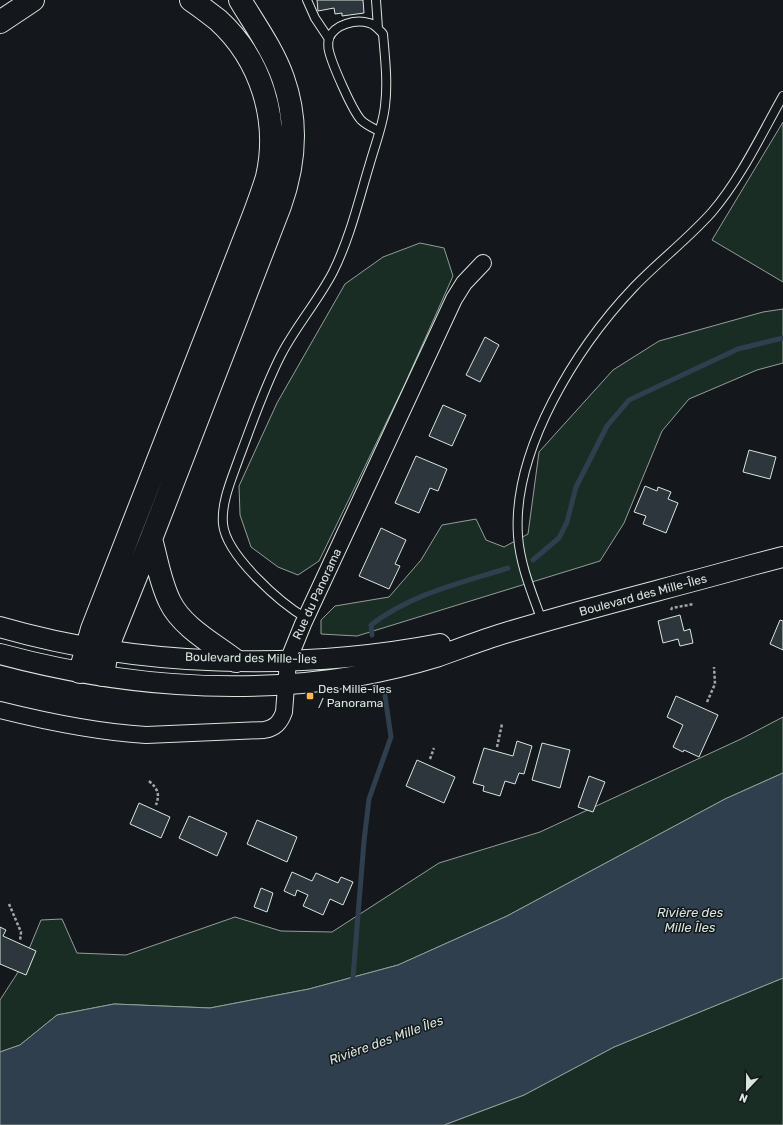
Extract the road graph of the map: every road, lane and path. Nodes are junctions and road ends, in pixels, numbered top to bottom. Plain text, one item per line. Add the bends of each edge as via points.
1 (33, 0) edge
2 (240, 0) edge
3 (306, 0) edge
4 (376, 0) edge
5 (199, 2) edge
6 (0, 22) edge
7 (378, 28) junction
8 (329, 39) junction
9 (783, 96) edge
10 (379, 131) junction
11 (483, 263) dead end
12 (151, 539) junction
13 (783, 557) edge
14 (694, 604) dead end
15 (671, 610) dead end
16 (306, 618) junction
17 (543, 622) junction
18 (0, 627) edge
19 (503, 633) junction
20 (86, 647) junction
21 (107, 650) junction
22 (0, 654) edge
23 (236, 661) junction
24 (288, 661) junction
25 (714, 667) dead end
26 (80, 672) junction
27 (103, 675) junction
28 (286, 683) junction
29 (707, 702) dead end
30 (0, 710) edge
31 (502, 724) dead end
32 (497, 747) dead end
33 (434, 748) dead end
34 (430, 759) dead end
35 (150, 781) dead end
36 (156, 805) dead end
37 (9, 904) dead end
38 (20, 941) dead end

1 - 6 highway
2 - 12 highway via 282,78 291,108 291,167 282,200
3 - 8 lane
4 - 7 lane
5 - 20 highway via 233,36 260,81 270,118 271,138 267,177
7 - 8 lane via 370,23 350,23 335,30
7 - 10 lane via 383,34 386,84 385,108
8 - 10 lane via 328,49 356,114 362,122
9 - 17 lane via 721,200 704,220 635,286 594,336 568,375 539,433 524,474 518,508 518,534 525,572
10 - 16 lane via 350,228 334,270 272,372 224,505 223,526 232,549 285,604
11 - 16 street, Rue du Panorama via 464,283 454,299
12 - 21 highway
12 - 23 highway via 166,592 178,614 194,630
13 - 17 street, Boulevard des Mille-Îles
14 - 15 path
16 - 24 street, Rue du Panorama
17 - 19 street, Boulevard des Mille-Îles
18 - 20 street, Boulevard des Mille-Îles
19 - 24 street, Boulevard des Mille-Îles via 390,653
19 - 28 street, Boulevard des Mille-Îles via 395,669 327,680
20 - 21 street, Boulevard des Mille-Îles
20 - 26 highway
21 - 23 street, Boulevard des Mille-Îles
21 - 27 highway
22 - 26 street, Boulevard des Mille-Îles
23 - 24 street, Boulevard des Mille-Îles
24 - 28 street, Rue du Panorama
25 - 29 path via 715,684
26 - 27 street, Boulevard des Mille-Îles
27 - 28 street, Boulevard des Mille-Îles via 183,684 238,686
28 - 30 street, Rue du Panorama via 284,712 281,719 276,726 264,730 128,734 61,724
31 - 32 path
33 - 34 path
35 - 36 path via 158,792
37 - 38 path via 21,932

